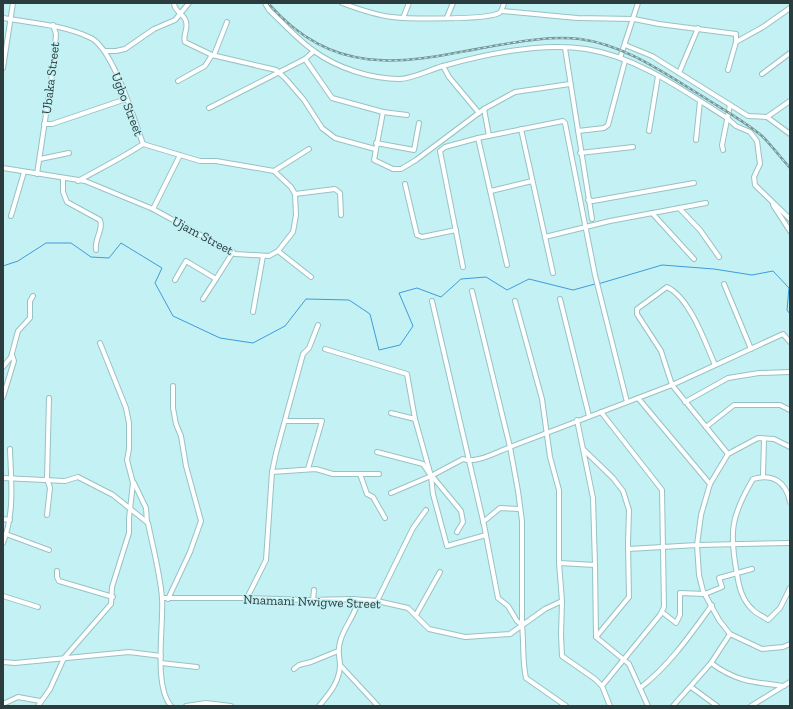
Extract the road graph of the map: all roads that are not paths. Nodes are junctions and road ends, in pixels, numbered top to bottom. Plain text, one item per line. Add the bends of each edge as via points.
1 (13, 3) edge
2 (174, 3) edge
3 (190, 3) edge
4 (265, 3) edge
5 (342, 3) edge
6 (409, 3) edge
7 (453, 3) edge
8 (504, 3) edge
9 (638, 3) edge
10 (790, 8) edge
11 (502, 11) junction
12 (180, 14) junction
13 (447, 17) junction
14 (3, 18) edge
15 (403, 18) junction
16 (10, 19) junction
17 (634, 19) junction
18 (227, 22) dead end
19 (53, 25) junction
20 (698, 28) junction
21 (736, 42) junction
22 (625, 45) junction
23 (566, 48) junction
24 (105, 51) junction
25 (314, 51) junction
26 (790, 53) edge
27 (213, 55) junction
28 (620, 58) junction
29 (304, 59) junction
30 (625, 61) junction
31 (443, 66) junction
32 (3, 68) edge
33 (728, 70) dead end
34 (279, 72) junction
35 (679, 73) junction
36 (762, 74) dead end
37 (658, 76) junction
38 (178, 81) dead end
39 (570, 84) junction
40 (126, 99) junction
41 (700, 101) junction
42 (790, 101) edge
43 (730, 105) junction
44 (209, 108) dead end
45 (484, 109) junction
46 (384, 112) junction
47 (479, 113) junction
48 (407, 115) dead end
49 (727, 118) junction
50 (767, 118) junction
51 (419, 123) dead end
52 (44, 124) junction
53 (521, 129) junction
54 (578, 131) junction
55 (649, 131) dead end
56 (790, 133) edge
57 (490, 136) junction
58 (478, 138) junction
59 (696, 140) dead end
60 (376, 143) junction
61 (143, 144) junction
62 (633, 147) dead end
63 (309, 149) dead end
64 (375, 149) junction
65 (414, 150) junction
66 (723, 150) dead end
67 (69, 153) dead end
68 (580, 153) junction
69 (180, 155) junction
70 (40, 159) junction
71 (416, 160) junction
72 (3, 168) edge
73 (274, 171) junction
74 (24, 172) junction
75 (37, 174) junction
76 (63, 178) junction
77 (78, 181) junction
78 (532, 181) junction
79 (694, 183) dead end
80 (405, 184) dead end
81 (491, 191) junction
82 (295, 194) junction
83 (768, 198) junction
84 (588, 200) junction
85 (706, 203) dead end
86 (679, 208) junction
87 (153, 209) junction
88 (652, 213) junction
89 (341, 215) dead end
90 (11, 216) dead end
91 (592, 218) dead end
92 (790, 219) edge
93 (586, 226) junction
94 (456, 230) junction
95 (790, 231) edge
96 (545, 237) junction
97 (96, 250) dead end
98 (278, 251) junction
99 (232, 252) junction
100 (264, 256) junction
101 (719, 257) dead end
102 (694, 259) dead end
103 (507, 265) dead end
104 (463, 267) dead end
105 (554, 273) dead end
106 (311, 277) dead end
107 (216, 279) junction
108 (175, 280) dead end
109 (724, 284) dead end
110 (472, 291) dead end
111 (33, 296) dead end
112 (203, 299) dead end
113 (560, 299) dead end
114 (515, 301) dead end
115 (432, 302) dead end
116 (253, 312) dead end
117 (318, 325) dead end
118 (790, 342) edge
119 (100, 343) dead end
120 (326, 349) dead end
121 (751, 349) junction
122 (12, 354) junction
123 (715, 365) junction
124 (3, 367) edge
125 (790, 372) edge
126 (672, 385) junction
127 (173, 386) dead end
128 (3, 397) edge
129 (49, 398) dead end
130 (638, 398) junction
131 (627, 402) junction
132 (685, 402) junction
133 (790, 410) edge
134 (601, 412) junction
135 (391, 413) dead end
136 (589, 416) junction
137 (415, 419) junction
138 (577, 420) junction
139 (285, 421) junction
140 (706, 427) junction
141 (547, 432) junction
142 (764, 439) junction
143 (510, 447) junction
144 (790, 447) edge
145 (10, 449) dead end
146 (584, 450) junction
147 (377, 452) dead end
148 (728, 454) junction
149 (468, 461) junction
150 (308, 468) junction
151 (272, 472) junction
152 (360, 474) junction
153 (379, 474) dead end
154 (131, 476) junction
155 (431, 476) junction
156 (763, 476) junction
157 (3, 478) edge
158 (11, 478) junction
159 (47, 479) junction
160 (710, 484) junction
161 (391, 493) dead end
162 (790, 502) edge
163 (131, 509) junction
164 (520, 509) junction
165 (426, 510) dead end
166 (47, 515) dead end
167 (386, 518) dead end
168 (3, 519) edge
169 (10, 520) junction
170 (147, 522) junction
171 (483, 522) junction
172 (458, 532) dead end
173 (6, 534) junction
174 (486, 535) junction
175 (3, 543) edge
176 (790, 543) edge
177 (731, 544) junction
178 (697, 545) junction
179 (663, 546) junction
180 (628, 548) junction
181 (49, 550) dead end
182 (559, 563) junction
183 (595, 565) junction
184 (752, 569) dead end
185 (57, 571) dead end
186 (440, 572) dead end
187 (737, 573) junction
188 (790, 588) edge
189 (314, 590) dead end
190 (705, 594) junction
191 (3, 596) edge
192 (113, 597) junction
193 (162, 598) junction
194 (247, 598) junction
195 (168, 599) junction
196 (313, 600) junction
197 (358, 600) junction
198 (377, 601) junction
199 (562, 601) junction
200 (712, 605) junction
201 (38, 607) dead end
202 (662, 612) junction
203 (416, 615) junction
204 (522, 625) junction
205 (730, 634) junction
206 (596, 637) junction
207 (790, 644) edge
208 (338, 651) junction
209 (161, 656) junction
210 (64, 658) junction
211 (625, 659) junction
212 (3, 662) edge
213 (711, 662) junction
214 (161, 663) junction
215 (340, 665) junction
216 (197, 667) dead end
217 (294, 669) dead end
218 (790, 682) edge
219 (602, 686) junction
220 (784, 686) junction
221 (691, 687) junction
222 (640, 688) junction
223 (3, 704) edge
224 (39, 704) edge
225 (171, 706) edge
226 (186, 706) edge
227 (231, 706) edge
228 (319, 706) edge
229 (378, 706) edge
230 (566, 706) edge
231 (610, 706) edge
232 (648, 706) edge
233 (674, 706) edge
234 (717, 706) edge
235 (751, 706) edge

1 - 16 street
2 - 12 street
3 - 12 street
4 - 25 street
5 - 15 street via 382,15
6 - 15 street
7 - 13 street
8 - 11 street
9 - 17 street
10 - 21 street
11 - 13 street via 481,17
11 - 17 street via 578,18
12 - 24 street via 175,20 154,29 125,49 116,52
12 - 27 street via 185,19 187,27 185,42
13 - 15 street
14 - 16 street, Ubaka Street
16 - 19 street, Ubaka Street
16 - 32 street
17 - 20 street
17 - 22 street
18 - 27 street
19 - 24 street, Ugbo Street via 92,39
19 - 52 street, Ubaka Street via 56,34 54,61
20 - 21 street via 736,34
20 - 35 street
21 - 33 street
22 - 28 street
22 - 35 street via 652,56
23 - 28 street via 587,49
23 - 31 street via 529,48
23 - 39 street
24 - 40 street, Ugbo Street via 120,80
25 - 29 street
25 - 31 street via 344,68 400,79
26 - 36 street
27 - 34 street
27 - 38 street via 205,66
28 - 30 street
29 - 34 street
29 - 46 street via 332,98
30 - 37 street
30 - 54 street via 608,125 604,128
31 - 47 street
34 - 44 street
34 - 64 street via 304,100 322,128 335,138
35 - 43 street
37 - 41 street
37 - 55 street
39 - 45 street via 515,92
39 - 54 street
40 - 52 street via 52,124
40 - 61 street, Ugbo Street
41 - 49 street
41 - 59 street
42 - 50 street
43 - 49 street
43 - 50 street via 748,116
45 - 47 street
45 - 57 street
46 - 48 street
46 - 60 street
47 - 71 street
49 - 66 street
49 - 83 street via 736,126 750,132 757,141 760,164 753,181
50 - 56 street
51 - 65 street
52 - 70 street, Ubaka Street
53 - 57 street
53 - 78 street
53 - 93 street via 559,121 565,123
54 - 68 street
57 - 58 street
58 - 81 street
58 - 94 street via 445,147 440,151
60 - 64 street
60 - 65 street
61 - 69 street
61 - 77 street, Ugbo Street
62 - 68 street
63 - 73 street
64 - 71 street via 374,160 393,169 400,169
65 - 71 street
67 - 70 street
68 - 84 street
69 - 73 street via 200,161 216,161
69 - 87 street
70 - 75 street, Ubaka Street
72 - 74 street, Ujam Street
73 - 82 street via 287,182
74 - 75 street, Ujam Street
74 - 90 street
75 - 76 street, Ujam Street
76 - 77 street, Ujam Street
76 - 97 street via 63,192 67,202 100,220
77 - 87 street, Ujam Street via 85,181
78 - 81 street
78 - 96 street
79 - 84 street
80 - 94 street via 417,235 422,237
81 - 103 street
82 - 89 street via 334,189 340,193
82 - 98 street via 296,215 293,232
83 - 92 street
83 - 95 street
84 - 91 street
85 - 86 street
86 - 88 street
86 - 101 street via 700,230
87 - 99 street, Ujam Street
88 - 93 street
88 - 102 street
93 - 96 street
93 - 131 street via 600,297
94 - 104 street
96 - 105 street
98 - 100 street, Ujam Street
98 - 106 street
99 - 100 street, Ujam Street
99 - 107 street
100 - 116 street
107 - 108 street via 186,261
107 - 112 street
109 - 121 street
110 - 143 street
111 - 122 street via 30,301 31,316 17,332
113 - 136 street
114 - 141 street via 542,399
115 - 149 street
117 - 139 street via 304,354
118 - 121 street via 783,334
119 - 154 street via 126,408 129,423 127,460
120 - 137 street via 407,374
121 - 123 street
122 - 124 street
122 - 128 street via 14,361
123 - 126 street
123 - 126 street via 692,315 674,290 667,286 637,309 637,314 661,351
125 - 132 street via 759,372 728,378
126 - 130 street
126 - 132 street
127 - 195 street via 176,424 201,521
129 - 159 street
130 - 131 street
130 - 160 street
131 - 134 street
132 - 140 street
133 - 140 street via 780,405 734,405
134 - 136 street
134 - 179 street via 662,490
135 - 137 street
136 - 138 street
137 - 155 street
138 - 141 street
138 - 146 street
139 - 150 street via 322,420
139 - 151 street
140 - 148 street
141 - 143 street
141 - 182 street via 550,457 559,490
142 - 144 street via 774,439
142 - 148 street via 758,438
142 - 156 street
143 - 149 street
143 - 164 street
145 - 158 street
146 - 180 street via 623,491 629,510
146 - 183 street via 593,498
147 - 155 street via 423,464
148 - 160 street
149 - 155 street via 463,459
149 - 171 street
150 - 151 street
150 - 152 street via 333,474
151 - 194 street via 266,560
152 - 153 street
152 - 167 street via 367,494 373,496
154 - 163 street
154 - 170 street via 146,508
155 - 161 street
155 - 172 street via 461,511 463,522
155 - 174 street via 433,494 447,546
156 - 162 street via 777,479 788,491
156 - 177 street via 753,479 741,499 734,519
157 - 158 street
158 - 159 street
158 - 169 street
159 - 163 street via 65,481 78,477 113,495
159 - 166 street via 50,488
160 - 178 street via 700,515
163 - 170 street
163 - 192 street via 129,533 112,587
164 - 171 street via 500,508
164 - 204 street
165 - 198 street via 413,528
168 - 169 street
169 - 173 street
170 - 193 street
171 - 174 street
173 - 175 street
173 - 181 street
174 - 204 street via 498,598 508,606
176 - 177 street
177 - 178 street
177 - 187 street
178 - 179 street
178 - 190 street via 699,576
179 - 180 street
179 - 202 street
180 - 206 street via 629,597
182 - 183 street
182 - 199 street
183 - 206 street
184 - 187 street
185 - 192 street via 57,578 60,581
186 - 203 street
187 - 188 street via 740,593 752,609 768,620 780,608
187 - 190 street via 719,578 722,587
189 - 196 street
190 - 200 street
190 - 202 street via 680,593 680,615 676,623
191 - 201 street
192 - 210 street via 111,604
193 - 195 street, Nnamani Nwigwe Street
193 - 209 street
194 - 195 street, Nnamani Nwigwe Street
194 - 196 street, Nnamani Nwigwe Street
196 - 197 street, Nnamani Nwigwe Street
197 - 198 street, Nnamani Nwigwe Street
197 - 208 street via 357,609 343,634
198 - 203 street, Nnamani Nwigwe Street via 404,606
199 - 204 street, Nnamani Nwigwe Street
199 - 219 street via 562,656
200 - 205 street
200 - 222 street via 688,638 653,678
202 - 211 street
203 - 204 street, Nnamani Nwigwe Street via 429,629 465,637 510,634
204 - 230 street via 523,668 526,678
205 - 207 street via 762,649
205 - 213 street
206 - 211 street
208 - 215 street
208 - 217 street
209 - 210 street via 129,652
209 - 214 street
210 - 212 street
210 - 224 street via 50,688
211 - 219 street
211 - 222 street
213 - 220 street via 726,674 751,682
213 - 221 street
214 - 216 street
214 - 225 street via 162,684
215 - 228 street via 332,691
215 - 229 street
218 - 220 street
219 - 231 street
220 - 235 street
221 - 233 street
221 - 234 street
222 - 232 street
223 - 224 street via 18,697
226 - 227 street via 206,703

